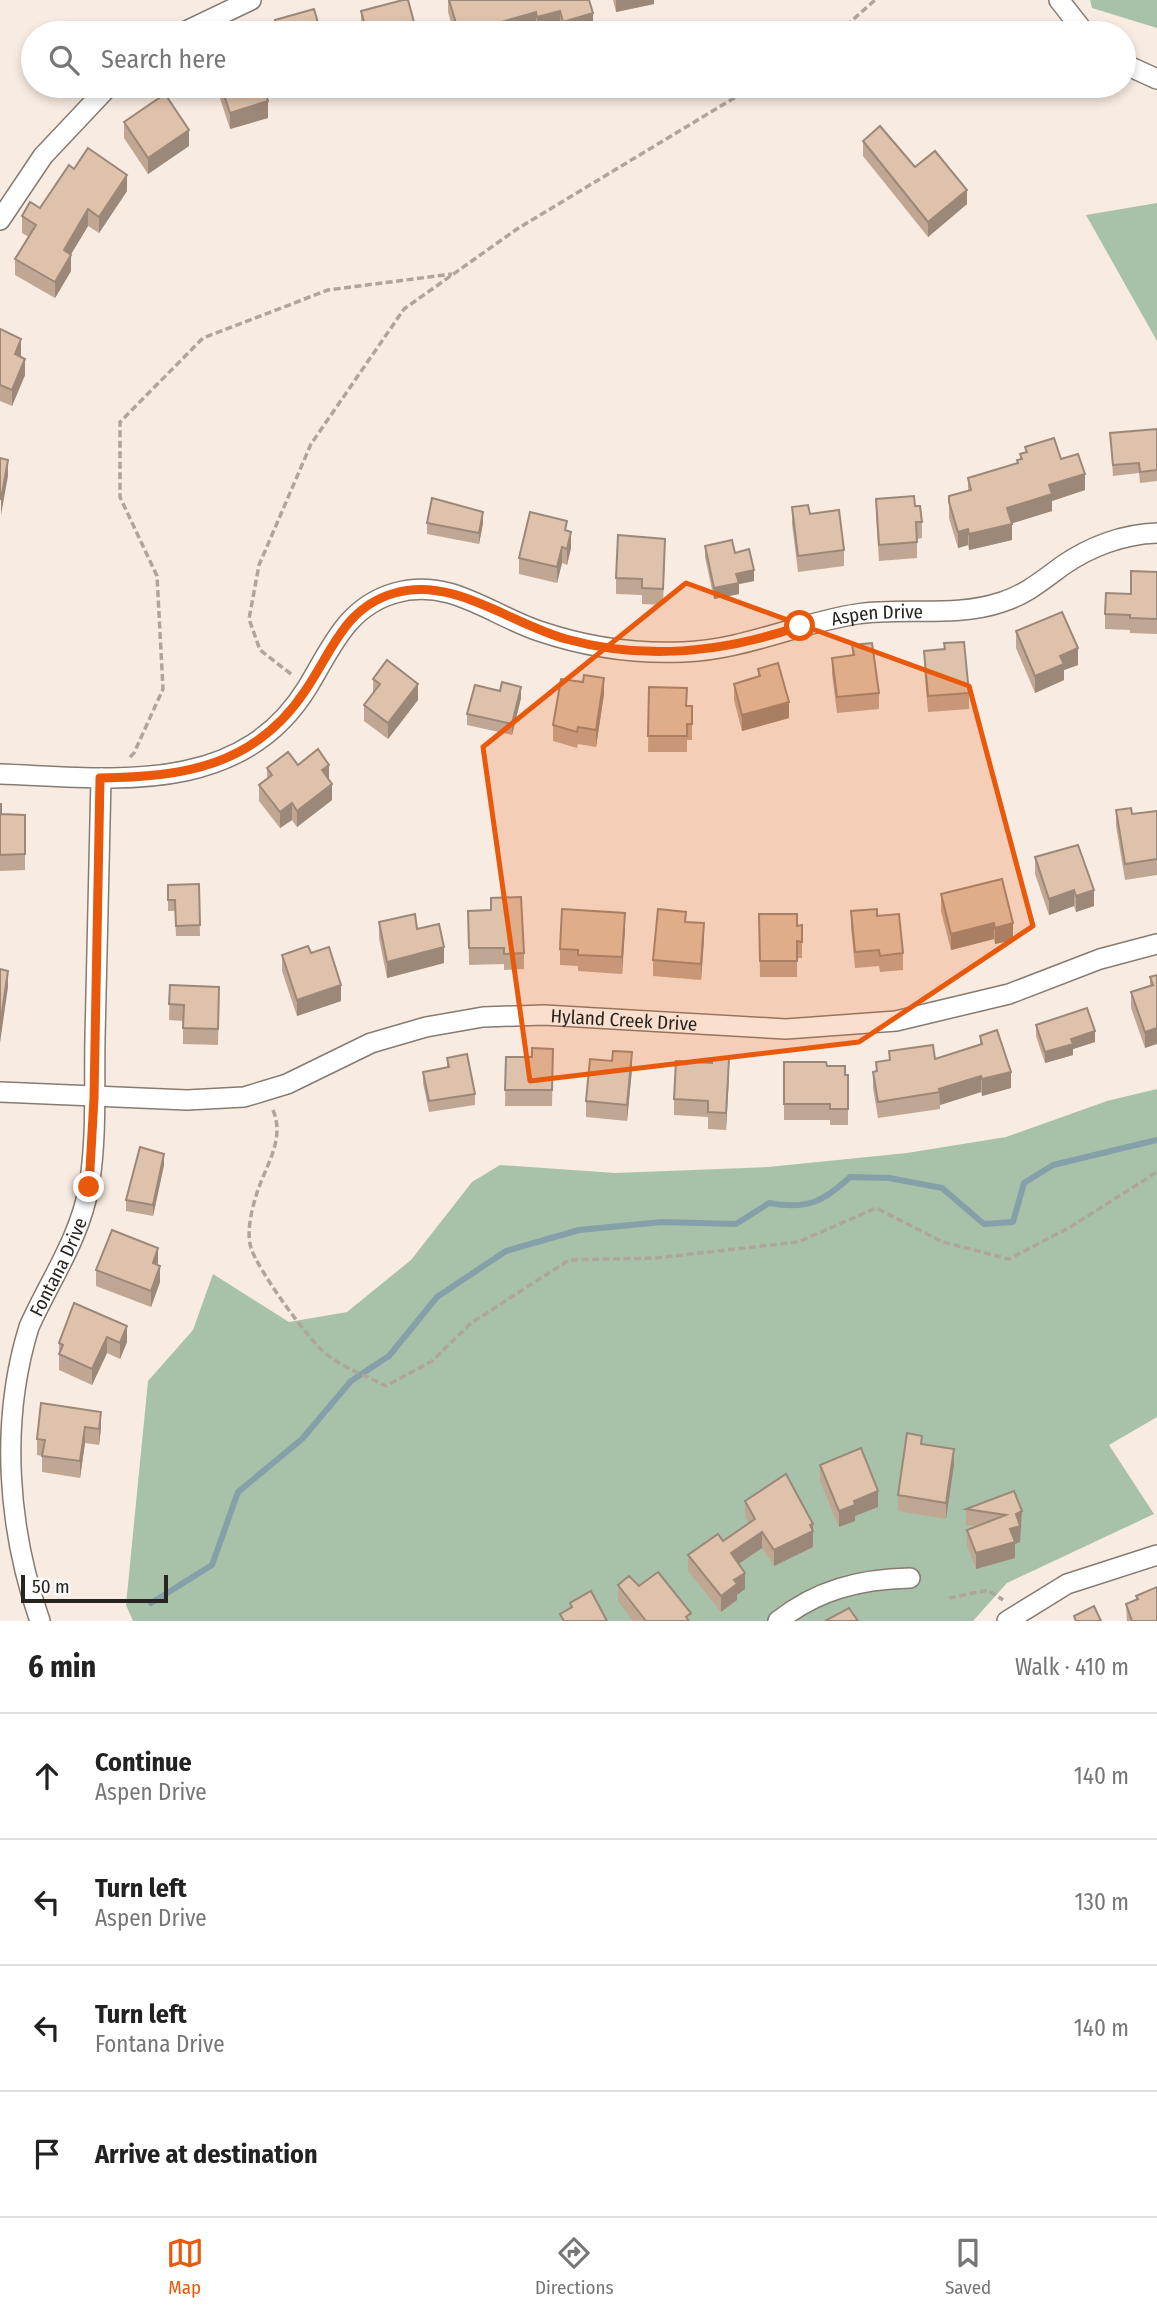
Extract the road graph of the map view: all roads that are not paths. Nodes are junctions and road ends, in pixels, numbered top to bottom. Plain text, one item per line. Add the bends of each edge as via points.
1 (251, 0) edge
2 (1059, 0) edge
3 (207, 21) edge
4 (1076, 21) edge
5 (1136, 69) edge
6 (1157, 79) edge
7 (98, 98) edge
8 (0, 220) edge
9 (1157, 533) edge
10 (0, 774) edge
11 (100, 778) junction
12 (1157, 944) edge
13 (0, 1092) edge
14 (94, 1098) junction
15 (4, 1395) edge
16 (1157, 1555) edge
17 (910, 1578) dead end
18 (40, 1621) edge
19 (778, 1621) edge
20 (1007, 1621) edge

1 - 3 street
2 - 4 street
5 - 6 street
7 - 8 street via 43,156
9 - 11 street, Aspen Drive via 1103,544 1080,554 1027,592 985,608 825,619 743,644 687,652 596,647 536,630 442,590 397,592 378,599 345,624 305,691 252,745 230,758 177,774
10 - 11 street, Aspen Drive
11 - 14 street, Fontana Drive
12 - 14 street, Hyland Creek Drive via 1100,959 1009,994 896,1021 786,1029 544,1015 482,1017 371,1043 288,1084 244,1097 220,1101
13 - 14 street, Hyland Creek Drive
14 - 15 street, Fontana Drive via 91,1167 83,1211 27,1331
15 - 18 street, Fontana Drive via 7,1493 17,1551
16 - 20 street via 1068,1584
17 - 19 street via 877,1579 832,1589 799,1604

